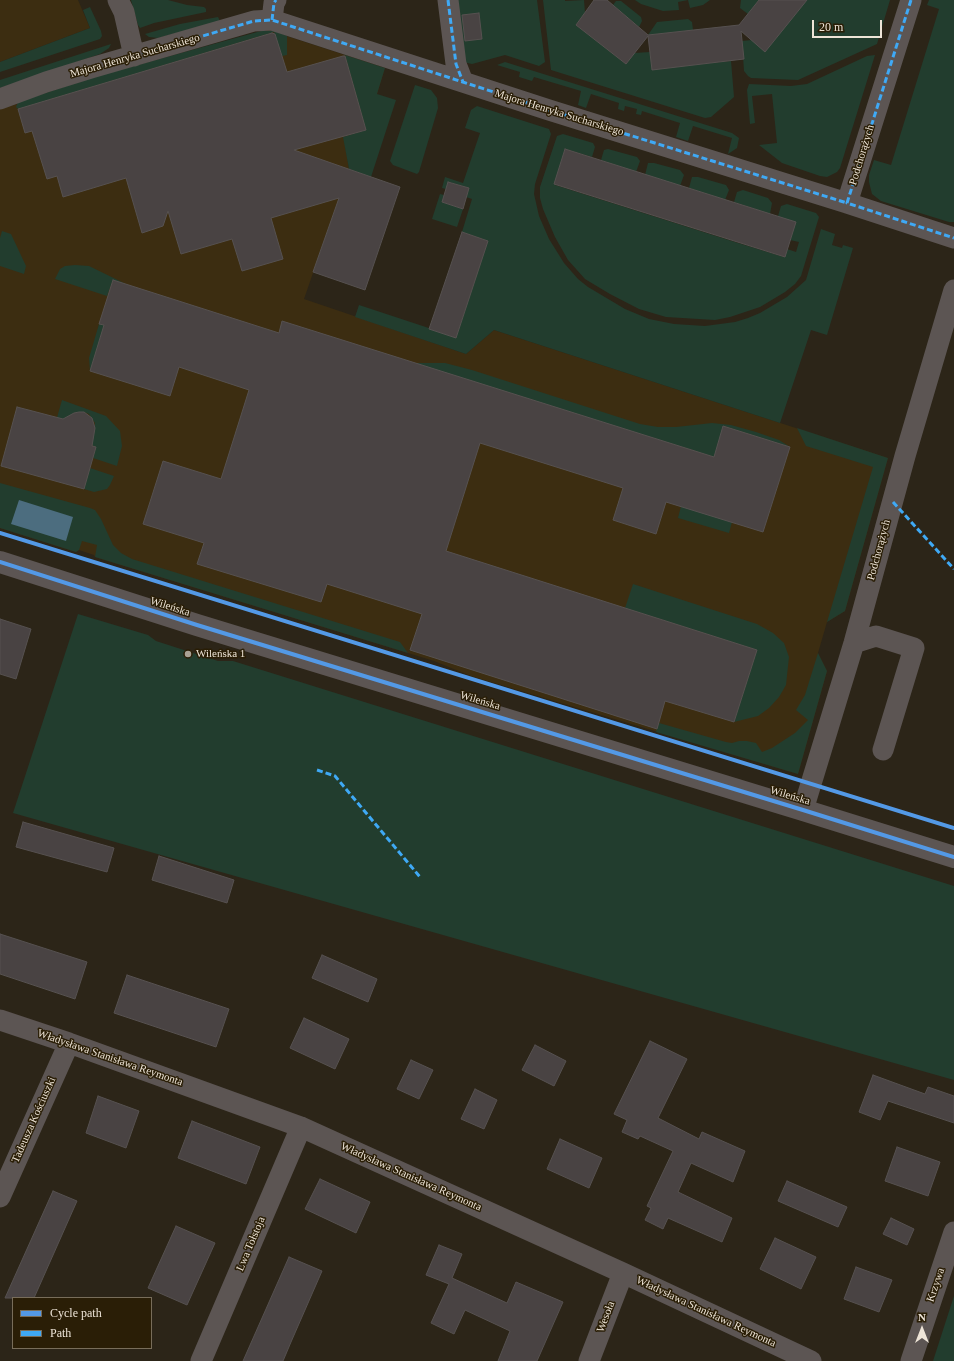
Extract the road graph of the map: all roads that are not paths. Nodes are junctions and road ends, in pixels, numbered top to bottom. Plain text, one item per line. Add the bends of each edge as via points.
1 (118, 0) edge
2 (276, 0) edge
3 (448, 0) edge
4 (911, 0) edge
5 (272, 20) junction
6 (134, 56) junction
7 (463, 82) junction
8 (0, 99) edge
9 (847, 203) junction
10 (954, 238) edge
11 (954, 290) edge
12 (0, 562) edge
13 (854, 643) junction
14 (883, 750) dead end
15 (803, 810) junction
16 (954, 858) edge
17 (0, 1020) edge
18 (69, 1042) junction
19 (301, 1127) junction
20 (0, 1197) edge
21 (954, 1232) edge
22 (623, 1273) junction
23 (201, 1361) edge
24 (589, 1361) edge
25 (811, 1361) edge
26 (911, 1361) edge

1 - 6 street via 124,12
2 - 5 street
3 - 7 street via 456,64
4 - 9 street, Podchorążych
5 - 6 street, Majora Henryka Sucharskiego via 254,21
5 - 7 street, Majora Henryka Sucharskiego
6 - 8 street, Majora Henryka Sucharskiego via 46,82
7 - 9 street, Majora Henryka Sucharskiego
9 - 10 street
11 - 13 street, Podchorążych
12 - 15 street, Wileńska
13 - 14 street via 876,636 914,648
13 - 15 street, Podchorążych
15 - 16 street, Wileńska
17 - 18 street, Władysława Stanisława Reymonta
18 - 19 street, Władysława Stanisława Reymonta
18 - 20 street, Tadeusza Kościuszki
19 - 22 street, Władysława Stanisława Reymonta
19 - 23 street, Lwa Tołstoja
21 - 26 street, Krzywa
22 - 24 street, Wesoła
22 - 25 street, Władysława Stanisława Reymonta

